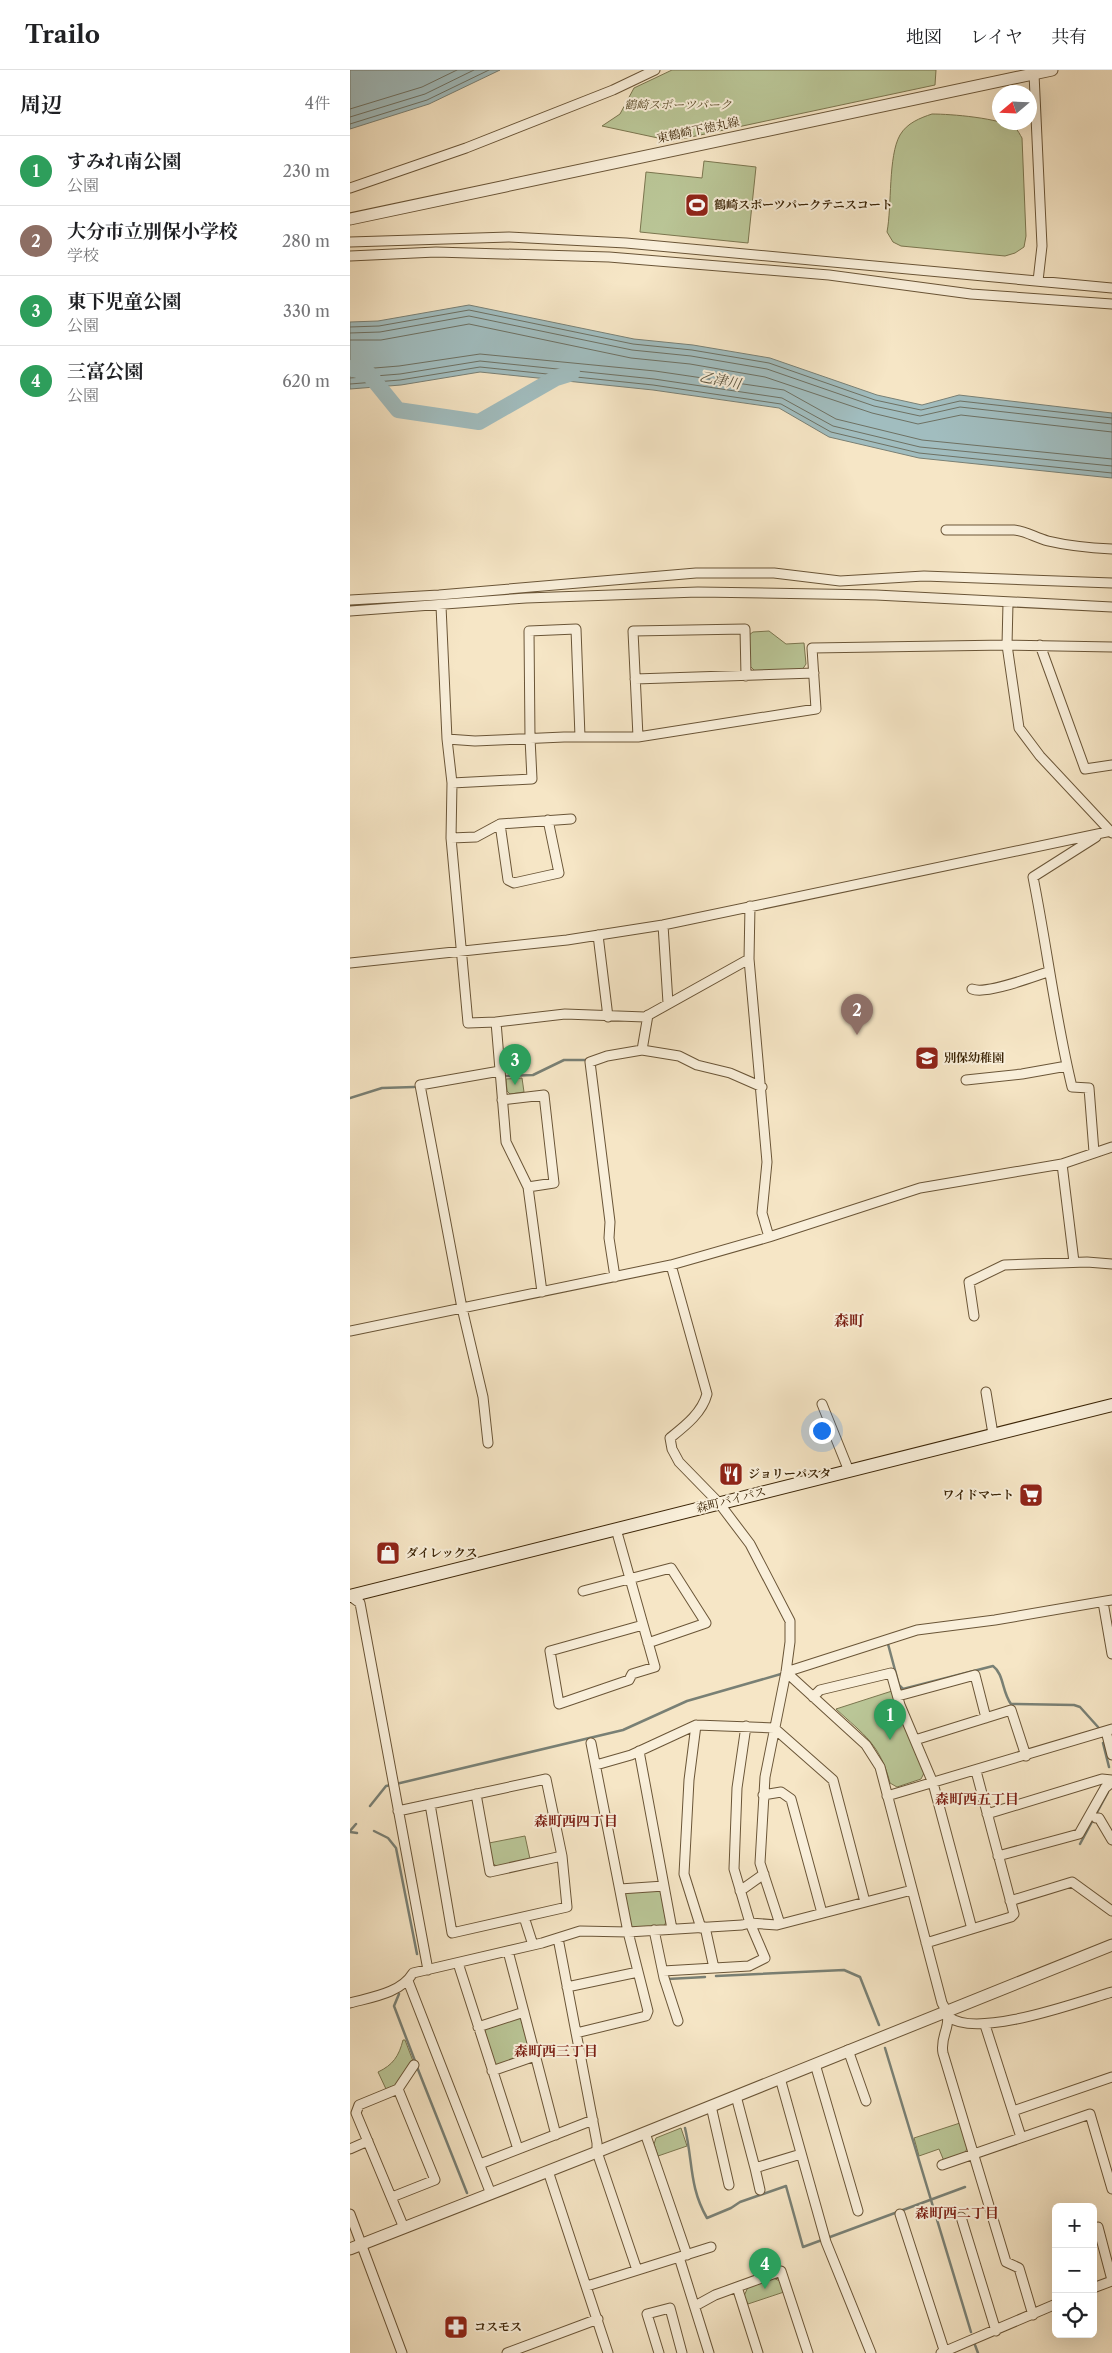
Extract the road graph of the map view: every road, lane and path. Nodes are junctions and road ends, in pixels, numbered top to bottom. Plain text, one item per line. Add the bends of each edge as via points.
1 (655, 70) edge
2 (1052, 70) edge
3 (1034, 74) junction
4 (350, 188) edge
5 (350, 219) edge
6 (350, 242) edge
7 (350, 256) edge
8 (1038, 281) junction
9 (1112, 288) edge
10 (1112, 304) edge
11 (946, 530) dead end
12 (1112, 549) edge
13 (1112, 583) edge
14 (350, 600) edge
15 (1008, 602) junction
16 (440, 606) junction
17 (1112, 607) edge
18 (350, 612) edge
19 (1007, 645) junction
20 (1040, 645) junction
21 (1112, 647) edge
22 (814, 674) junction
23 (746, 676) junction
24 (635, 679) junction
25 (580, 737) junction
26 (638, 737) junction
27 (530, 738) junction
28 (447, 739) junction
29 (1112, 765) edge
30 (452, 783) junction
31 (571, 819) dead end
32 (548, 820) junction
33 (500, 824) junction
34 (1112, 832) edge
35 (1100, 834) junction
36 (451, 838) junction
37 (750, 906) junction
38 (663, 924) junction
39 (598, 935) junction
40 (461, 951) junction
41 (749, 959) junction
42 (350, 964) edge
43 (1048, 972) junction
44 (972, 989) dead end
45 (668, 1003) junction
46 (648, 1015) junction
47 (608, 1016) junction
48 (496, 1022) junction
49 (642, 1050) junction
50 (1067, 1066) junction
51 (500, 1071) junction
52 (966, 1080) dead end
53 (762, 1087) junction
54 (502, 1100) junction
55 (1112, 1147) edge
56 (1094, 1152) junction
57 (1062, 1164) junction
58 (528, 1187) junction
59 (769, 1237) junction
60 (1074, 1262) junction
61 (670, 1264) junction
62 (1112, 1264) edge
63 (615, 1277) junction
64 (542, 1292) junction
65 (462, 1308) junction
66 (974, 1316) dead end
67 (350, 1331) edge
68 (986, 1392) dead end
69 (822, 1404) dead end
70 (1112, 1404) edge
71 (993, 1434) junction
72 (488, 1443) dead end
73 (849, 1471) junction
74 (720, 1503) junction
75 (616, 1529) junction
76 (630, 1579) junction
77 (583, 1591) dead end
78 (350, 1596) edge
79 (1108, 1601) edge
80 (643, 1625) junction
81 (648, 1643) junction
82 (1112, 1654) edge
83 (786, 1672) junction
84 (898, 1696) junction
85 (813, 1698) junction
86 (986, 1718) junction
87 (696, 1725) junction
88 (746, 1726) junction
89 (774, 1728) junction
90 (1109, 1730) edge
91 (915, 1740) junction
92 (591, 1743) dead end
93 (640, 1751) junction
94 (1112, 1755) edge
95 (1026, 1756) junction
96 (596, 1765) junction
97 (976, 1771) junction
98 (1112, 1781) edge
99 (933, 1784) junction
100 (476, 1794) junction
101 (763, 1795) junction
102 (887, 1796) junction
103 (430, 1804) junction
104 (398, 1811) junction
105 (987, 1814) junction
106 (1096, 1818) dead end
107 (1112, 1840) edge
108 (562, 1856) junction
109 (998, 1856) junction
110 (764, 1874) junction
111 (664, 1886) junction
112 (620, 1889) junction
113 (912, 1890) junction
114 (740, 1891) junction
115 (1010, 1901) junction
116 (865, 1902) junction
117 (1112, 1911) edge
118 (822, 1913) junction
119 (524, 1917) junction
120 (750, 1923) junction
121 (780, 1924) junction
122 (703, 1928) junction
123 (672, 1929) junction
124 (972, 1929) junction
125 (654, 1930) junction
126 (628, 1932) junction
127 (558, 1938) junction
128 (926, 1943) junction
129 (533, 1945) junction
130 (1112, 1945) edge
131 (508, 1951) junction
132 (458, 1963) junction
133 (714, 1968) junction
134 (428, 1970) junction
135 (663, 1971) junction
136 (638, 1972) junction
137 (408, 1981) junction
138 (567, 1987) junction
139 (1112, 1992) edge
140 (350, 2003) edge
141 (524, 2012) junction
142 (948, 2014) junction
143 (678, 2021) dead end
144 (985, 2025) junction
145 (478, 2027) junction
146 (576, 2033) junction
147 (848, 2050) junction
148 (535, 2056) junction
149 (815, 2064) junction
150 (414, 2065) dead end
151 (492, 2071) junction
152 (1112, 2077) edge
153 (780, 2078) junction
154 (398, 2088) junction
155 (736, 2096) junction
156 (866, 2101) dead end
157 (711, 2106) junction
158 (1013, 2111) junction
159 (593, 2120) junction
160 (645, 2133) junction
161 (556, 2135) junction
162 (1021, 2137) junction
163 (368, 2141) junction
164 (350, 2149) edge
165 (518, 2149) junction
166 (597, 2152) junction
167 (974, 2153) junction
168 (801, 2154) junction
169 (480, 2164) junction
170 (942, 2165) dead end
171 (755, 2168) junction
172 (548, 2171) junction
173 (729, 2185) dead end
174 (1112, 2189) edge
175 (760, 2190) dead end
176 (491, 2194) junction
177 (392, 2198) junction
178 (853, 2206) dead end
179 (900, 2214) dead end
180 (350, 2215) edge
181 (961, 2217) dead end
182 (1098, 2227) dead end
183 (404, 2228) junction
184 (355, 2247) edge
185 (711, 2247) dead end
186 (683, 2256) junction
187 (637, 2270) junction
188 (1112, 2280) edge
189 (587, 2286) junction
190 (1097, 2286) edge
191 (737, 2287) junction
192 (695, 2306) junction
193 (1052, 2306) edge
194 (1033, 2315) junction
195 (598, 2319) junction
196 (996, 2331) junction
197 (943, 2352) edge
198 (402, 2353) edge
199 (507, 2353) edge
200 (608, 2353) edge
201 (659, 2353) edge
202 (682, 2353) edge
203 (709, 2353) edge
204 (758, 2353) edge
205 (808, 2353) edge
206 (871, 2353) edge

1 - 4 street via 466,148
2 - 3 street, 東鶴崎下徳丸線
3 - 5 street, 東鶴崎下徳丸線
3 - 8 street via 1042,246
6 - 8 street via 509,237 626,243
7 - 10 street via 436,252 609,257 829,275 971,294
8 - 9 street
11 - 12 street via 1023,531 1046,540
13 - 14 street via 924,576 840,581 774,573 696,572
15 - 16 street via 876,595 698,592 526,598
15 - 17 street
15 - 19 street
16 - 18 street
16 - 28 street
19 - 20 street
19 - 22 street via 812,648
19 - 34 street via 1019,728 1040,756
20 - 21 street
20 - 29 street via 1085,769
22 - 23 street
22 - 26 street via 816,709
23 - 24 street
23 - 24 street via 745,629 633,631
24 - 26 street
25 - 26 street
25 - 27 street
25 - 27 street via 576,629 529,631
27 - 28 street
27 - 30 street via 532,779
28 - 30 street
30 - 36 street
31 - 32 street
32 - 33 street
32 - 33 street via 559,873 514,883 508,880
33 - 36 street via 476,837
34 - 35 street
35 - 37 street
35 - 43 street via 1033,877
36 - 40 street
37 - 38 street
37 - 41 street
38 - 39 street
38 - 45 street
39 - 40 street
39 - 47 street
40 - 42 street
40 - 48 street via 468,1023
41 - 45 street
41 - 53 street
43 - 44 street via 987,989
43 - 50 street
45 - 46 street
46 - 47 street
46 - 49 street
47 - 48 street via 565,1014
48 - 51 street
49 - 53 street via 680,1056
49 - 63 street via 590,1062
50 - 52 street
50 - 56 street via 1072,1087 1089,1088
51 - 54 street
51 - 65 street via 420,1085
53 - 59 street via 767,1162 762,1213
54 - 58 street via 506,1142
54 - 58 street via 544,1095 554,1183
55 - 56 street
56 - 57 street
57 - 59 street via 920,1188
57 - 60 street
58 - 64 street
59 - 61 street
60 - 62 street
60 - 66 street via 1004,1265 969,1282
61 - 63 street
61 - 74 street via 707,1394 704,1405 670,1438 670,1443 680,1462
63 - 64 street
64 - 65 street
65 - 67 street
65 - 72 street via 482,1397
68 - 71 street
69 - 73 street
70 - 71 main road, 森町バイパス
71 - 73 main road, 森町バイパス
73 - 74 main road, 森町バイパス
74 - 75 main road, 森町バイパス
74 - 83 street via 750,1544 790,1621
75 - 76 street
75 - 78 main road, 森町バイパス
76 - 77 street
76 - 80 street
76 - 81 street via 671,1568 706,1623
78 - 104 street via 360,1603
79 - 82 street
79 - 83 street via 917,1630
80 - 81 street
80 - 81 street via 550,1651 559,1704 629,1680 632,1674 655,1667
83 - 85 street
83 - 89 street
84 - 85 street via 891,1673 820,1690
84 - 86 street via 975,1675
84 - 91 street
85 - 102 street via 869,1749 880,1767
86 - 91 street
86 - 95 street via 1011,1710
87 - 88 street
87 - 93 street
87 - 122 street via 689,1780 684,1874
88 - 89 street
88 - 114 street via 735,1813 734,1869
89 - 101 street
89 - 116 street via 832,1780
90 - 94 street
90 - 95 street
91 - 99 street
92 - 96 street
93 - 96 street
93 - 111 street
95 - 97 street
96 - 112 street
97 - 99 street
97 - 105 street
98 - 105 street via 1102,1779
98 - 109 street via 1079,1834
99 - 102 street
99 - 124 street
100 - 103 street
100 - 108 street via 546,1779
100 - 108 street via 490,1872
101 - 110 street via 760,1863
101 - 118 street via 781,1792 791,1799
102 - 113 street
103 - 104 street
103 - 119 street via 452,1934
104 - 134 street
105 - 109 street
106 - 107 street
108 - 119 street via 567,1907
109 - 115 street
110 - 114 street
110 - 121 street
111 - 112 street
111 - 123 street
112 - 126 street
113 - 116 street
113 - 128 street
114 - 120 street
115 - 117 street via 1072,1882
115 - 124 street via 1014,1914 1011,1917
116 - 118 street
118 - 121 street
119 - 129 street
120 - 121 street
120 - 122 street
120 - 133 street via 764,1958 749,1966
122 - 123 street
122 - 133 street
123 - 125 street
124 - 128 street
125 - 126 street
125 - 135 street
126 - 127 street via 580,1931
126 - 136 street
127 - 129 street
127 - 138 street
128 - 142 street
129 - 131 street
130 - 142 street
131 - 132 street
131 - 141 street
132 - 134 street
132 - 145 street
133 - 135 street
134 - 137 street via 413,1973
135 - 143 street
136 - 138 street
136 - 146 street via 648,2011 646,2016
137 - 140 street via 393,1990
137 - 169 street
138 - 146 street
139 - 144 street
141 - 145 street
141 - 148 street
142 - 144 street via 957,2022
142 - 147 street
142 - 167 street via 942,2049
144 - 158 street
145 - 151 street
146 - 159 street
147 - 149 street
147 - 156 street
148 - 151 street
148 - 161 street
149 - 153 street
149 - 178 street via 823,2109
150 - 154 street
151 - 165 street
152 - 158 street
153 - 155 street
153 - 168 street
154 - 163 street via 359,2105 356,2113
154 - 177 street via 435,2180
155 - 157 street
155 - 171 street
157 - 160 street
157 - 173 street
158 - 162 street
159 - 161 street
159 - 166 street
160 - 166 street
160 - 186 street
161 - 165 street
162 - 167 street
162 - 174 street via 1090,2114
163 - 164 street
163 - 177 street
165 - 169 street
166 - 172 street
166 - 187 street
167 - 170 street
167 - 194 street via 1006,2262 1019,2268
168 - 171 street
168 - 206 street via 826,2242
169 - 176 street
171 - 175 street
172 - 176 street
172 - 189 street
176 - 183 street
177 - 183 street
179 - 197 street
180 - 184 street
181 - 196 street
182 - 188 street
183 - 184 street
184 - 198 street
185 - 186 street
186 - 187 street
186 - 192 street
187 - 189 street
188 - 190 street
189 - 195 street
191 - 192 street
191 - 204 street
191 - 205 street via 781,2272
192 - 203 street
193 - 194 street
194 - 196 street
195 - 199 street
195 - 200 street
196 - 197 street
201 - 202 street via 647,2314 670,2308

